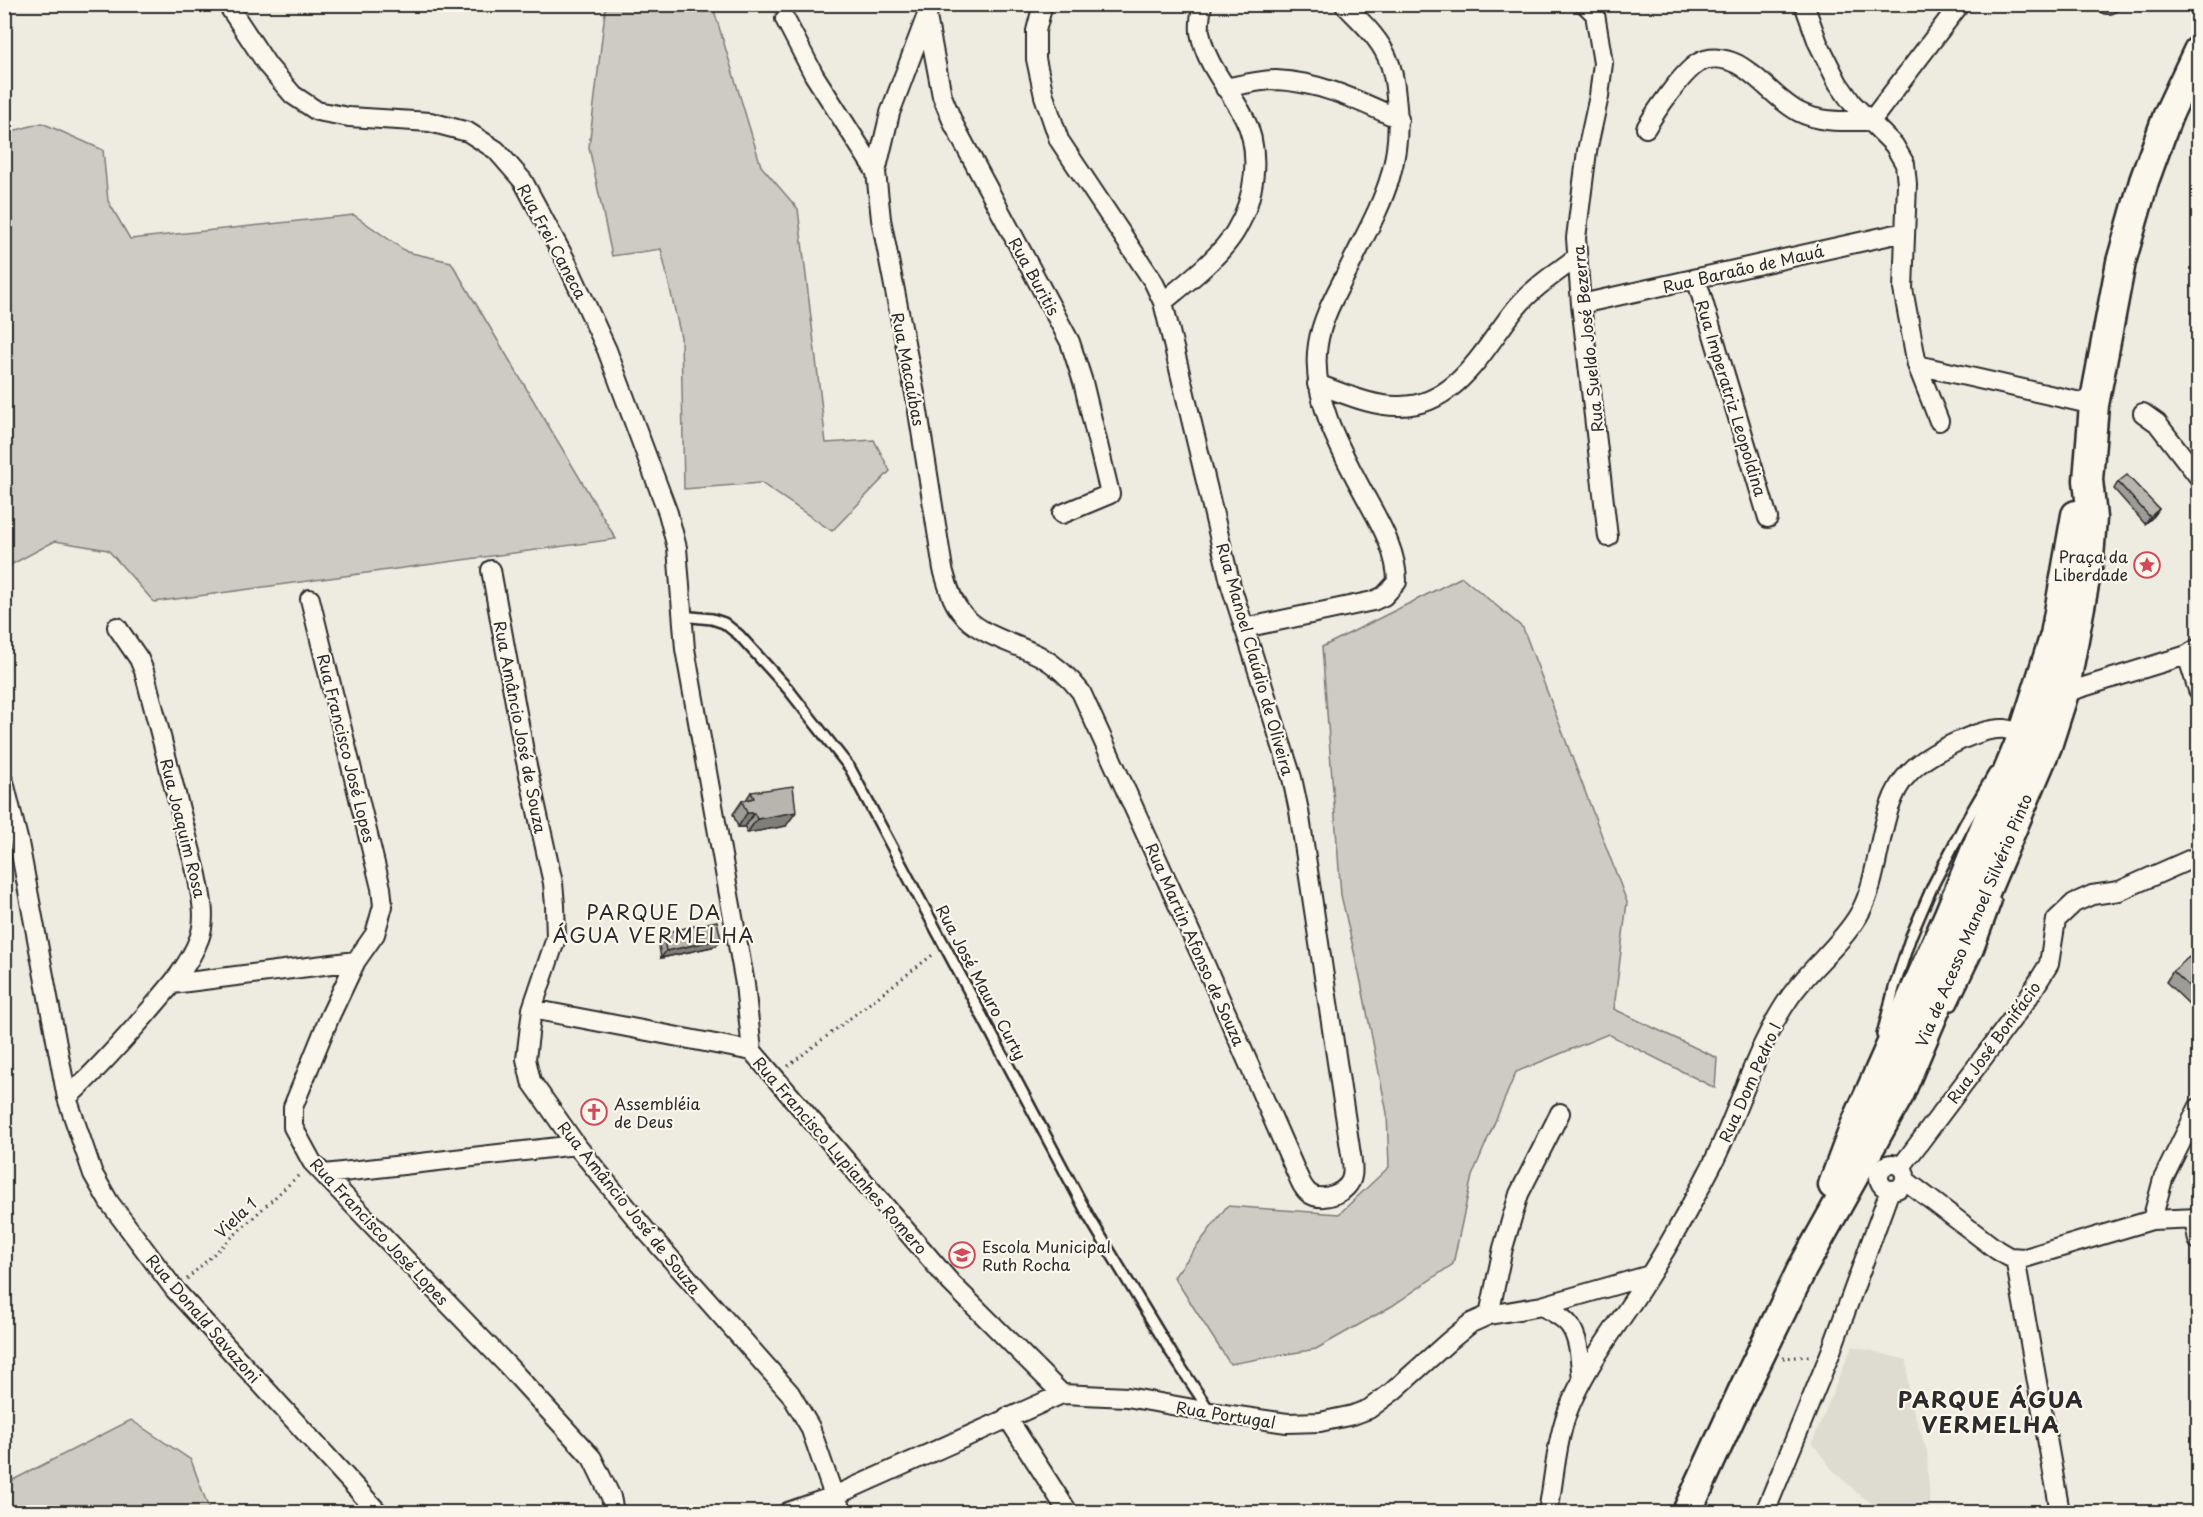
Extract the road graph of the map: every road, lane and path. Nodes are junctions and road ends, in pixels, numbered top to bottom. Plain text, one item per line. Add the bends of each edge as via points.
1 (227, 4) edge
2 (1043, 4) edge
3 (1202, 4) edge
4 (1344, 4) edge
5 (1803, 4) edge
6 (1960, 4) edge
7 (1588, 6) edge
8 (929, 10) edge
9 (785, 19) dead end
10 (2199, 51) edge
11 (1225, 88) junction
12 (1399, 119) junction
13 (1871, 121) junction
14 (1646, 128) dead end
15 (876, 172) junction
16 (1905, 232) junction
17 (1577, 257) junction
18 (1696, 278) junction
19 (1163, 302) junction
20 (1581, 303) junction
21 (1917, 364) junction
22 (1317, 384) junction
23 (2094, 405) junction
24 (2143, 413) dead end
25 (1939, 421) dead end
26 (2199, 476) edge
27 (2088, 480) junction
28 (1062, 514) dead end
29 (1768, 518) dead end
30 (1608, 537) dead end
31 (491, 570) dead end
32 (310, 599) dead end
33 (681, 616) junction
34 (117, 627) dead end
35 (1244, 628) junction
36 (2193, 652) edge
37 (1068, 676) joint
38 (2199, 690) edge
39 (2064, 693) junction
40 (2030, 743) junction
41 (4, 782) edge
42 (2199, 856) edge
43 (1998, 897) dead end
44 (945, 945) junction
45 (356, 961) junction
46 (172, 984) junction
47 (532, 1009) junction
48 (1944, 1018) dead end
49 (1939, 1027) dead end
50 (752, 1051) junction
51 (774, 1077) junction
52 (1887, 1089) junction
53 (67, 1098) junction
54 (2199, 1108) edge
55 (1560, 1113) dead end
56 (576, 1145) junction
57 (1872, 1160) junction
58 (319, 1168) junction
59 (1899, 1170) junction
60 (1331, 1196) joint
61 (2196, 1219) edge
62 (2152, 1220) junction
63 (2199, 1240) edge
64 (2015, 1258) junction
65 (1802, 1269) junction
66 (1650, 1275) junction
67 (175, 1290) junction
68 (1542, 1306) junction
69 (1489, 1315) junction
70 (1830, 1354) junction
71 (1758, 1360) junction
72 (1582, 1380) junction
73 (1062, 1394) junction
74 (1210, 1412) junction
75 (1007, 1417) junction
76 (834, 1496) junction
77 (378, 1512) edge
78 (614, 1512) edge
79 (788, 1512) edge
80 (843, 1512) edge
81 (1068, 1512) edge
82 (1548, 1512) edge
83 (1687, 1512) edge
84 (1765, 1512) edge
85 (2060, 1512) edge

1 - 33 street, Rua Frei Caneca via 292,95 316,111 430,122 468,132 496,150 523,181 607,350 668,513 677,548
2 - 19 street, Rua Manoel Claúdio de Oliveira via 1036,31 1036,59 1059,140
3 - 11 street via 1200,30 1208,59
4 - 12 street via 1388,57
5 - 13 street via 1838,83
6 - 13 street
7 - 17 street, Rua Sueldo José Bezerra via 1595,14 1603,63 1578,210
8 - 15 street, Rua Macaúbas via 890,113
8 - 28 street, Rua Buritis via 935,66 946,106 1057,315 1083,382 1110,494
9 - 15 street via 814,75
10 - 23 main road, Via de Acesso Manoel Silvério Pinto via 2168,115 2144,181 2121,262
11 - 12 street via 1274,80 1309,83
11 - 19 street via 1245,119 1256,155 1253,189 1235,232 1204,268
12 - 22 street via 1397,155 1388,188 1330,307 1318,344
13 - 14 street via 1834,121 1797,111 1737,64 1718,57 1698,63
13 - 16 street via 1905,164
15 - 37 street, Rua Macaúbas via 881,219 950,592 974,626 1041,657
16 - 18 street, Rua Baraão de Mauá
16 - 21 street via 1903,289
17 - 20 street, Rua Sueldo José Bezerra
17 - 22 street via 1519,306 1461,380 1426,404 1399,407 1366,401
18 - 20 street, Rua Baraão de Mauá
18 - 29 street, Rua Imperatriz Leopoldina
19 - 35 street, Rua Manoel Claúdio de Oliveira
20 - 30 street, Rua Sueldo José Bezerra
21 - 23 street
21 - 25 street
22 - 35 street via 1327,416 1381,526 1397,571 1397,582 1384,596 1372,601
23 - 27 main road, Via de Acesso Manoel Silvério Pinto
24 - 26 street via 2157,423
27 - 39 main road, Via de Acesso Manoel Silvério Pinto via 2092,518 2089,558
27 - 40 main road, Via de Acesso Manoel Silvério Pinto via 2076,514 2055,635
31 - 47 street, Rua Amâncio José de Souza via 553,883 556,938
32 - 45 street, Rua Francisco José Lopes via 381,888 381,917 375,934
33 - 44 lane, Rua José Mauro Curty via 724,623 788,689 850,768
33 - 50 street, Rua Francisco Lupianhes Romero via 746,984
34 - 46 street, Rua Joaquim Rosa via 144,671 202,901 199,938
35 - 60 street, Rua Manoel Claúdio de Oliveira via 1299,811 1348,1128 1352,1178 1345,1189
36 - 38 street
36 - 39 street
37 - 60 street, Rua Martin Afonso de Souza via 1090,707 1304,1189 1320,1198
39 - 40 main road, Via de Acesso Manoel Silvério Pinto
40 - 52 main road, Via de Acesso Manoel Silvério Pinto via 1948,916
40 - 52 main road, Via de Acesso Manoel Silvério Pinto via 2012,841
40 - 66 street, Rua Dom Pedro I via 2004,729 1984,732 1927,758 1901,783 1868,895 1858,916 1783,1008 1713,1162
41 - 53 street, Rua Donald Savazoni
42 - 59 street, Rua José Bonifácio via 2120,891 2092,895 2074,903 2056,920 2049,964 2028,998
43 - 48 lane, Via de Acesso Manoel Silvério Pinto via 1978,951
44 - 51 path
44 - 74 lane, Rua José Mauro Curty via 1089,1217
45 - 46 street
45 - 58 street, Rua Francisco José Lopes via 292,1107 293,1127
46 - 53 street, Rua Joaquim Rosa via 105,1062
47 - 50 street
47 - 56 street, Rua Amâncio José de Souza via 526,1059 531,1081
49 - 52 lane, Via de Acesso Manoel Silvério Pinto
50 - 51 street, Rua Francisco Lupianhes Romero
51 - 73 street, Rua Francisco Lupianhes Romero via 951,1283
52 - 57 main road, Via de Acesso Manoel Silvério Pinto
53 - 67 street, Rua Donald Savazoni via 93,1174 109,1203
54 - 62 street via 2163,1179
55 - 69 street via 1519,1194
56 - 58 street
56 - 76 street, Rua Amâncio José de Souza via 647,1232 790,1393 810,1427
57 - 59 street
57 - 59 street, Rua José Bonifácio via 1901,1187
57 - 65 main road, Via de Acesso Manoel Silvério Pinto
57 - 65 main road, Via de Acesso Manoel Silvério Pinto
57 - 70 street
58 - 67 path, Viela 1
58 - 78 street, Rua Francisco José Lopes via 592,1458
59 - 64 street via 1971,1232
61 - 62 street
61 - 63 street
62 - 64 street
64 - 85 street
65 - 71 main road, Via de Acesso Manoel Silvério Pinto
66 - 68 street, Rua Portugal
66 - 72 street, Rua Dom Pedro I
67 - 77 street, Rua Donald Savazoni
68 - 69 street, Rua Portugal
68 - 72 street via 1570,1326
69 - 74 street, Rua Portugal via 1448,1341 1369,1409 1353,1415 1287,1423
70 - 71 path
70 - 84 street
71 - 83 main road, Via de Acesso Manoel Silvério Pinto
72 - 82 street, Rua Dom Pedro I via 1562,1428
73 - 74 street, Rua Portugal via 1127,1397
73 - 75 street, Rua Portugal
75 - 76 street, Rua Portugal
75 - 81 street
76 - 79 street, Rua Portugal
76 - 80 street, Rua Amâncio José de Souza

